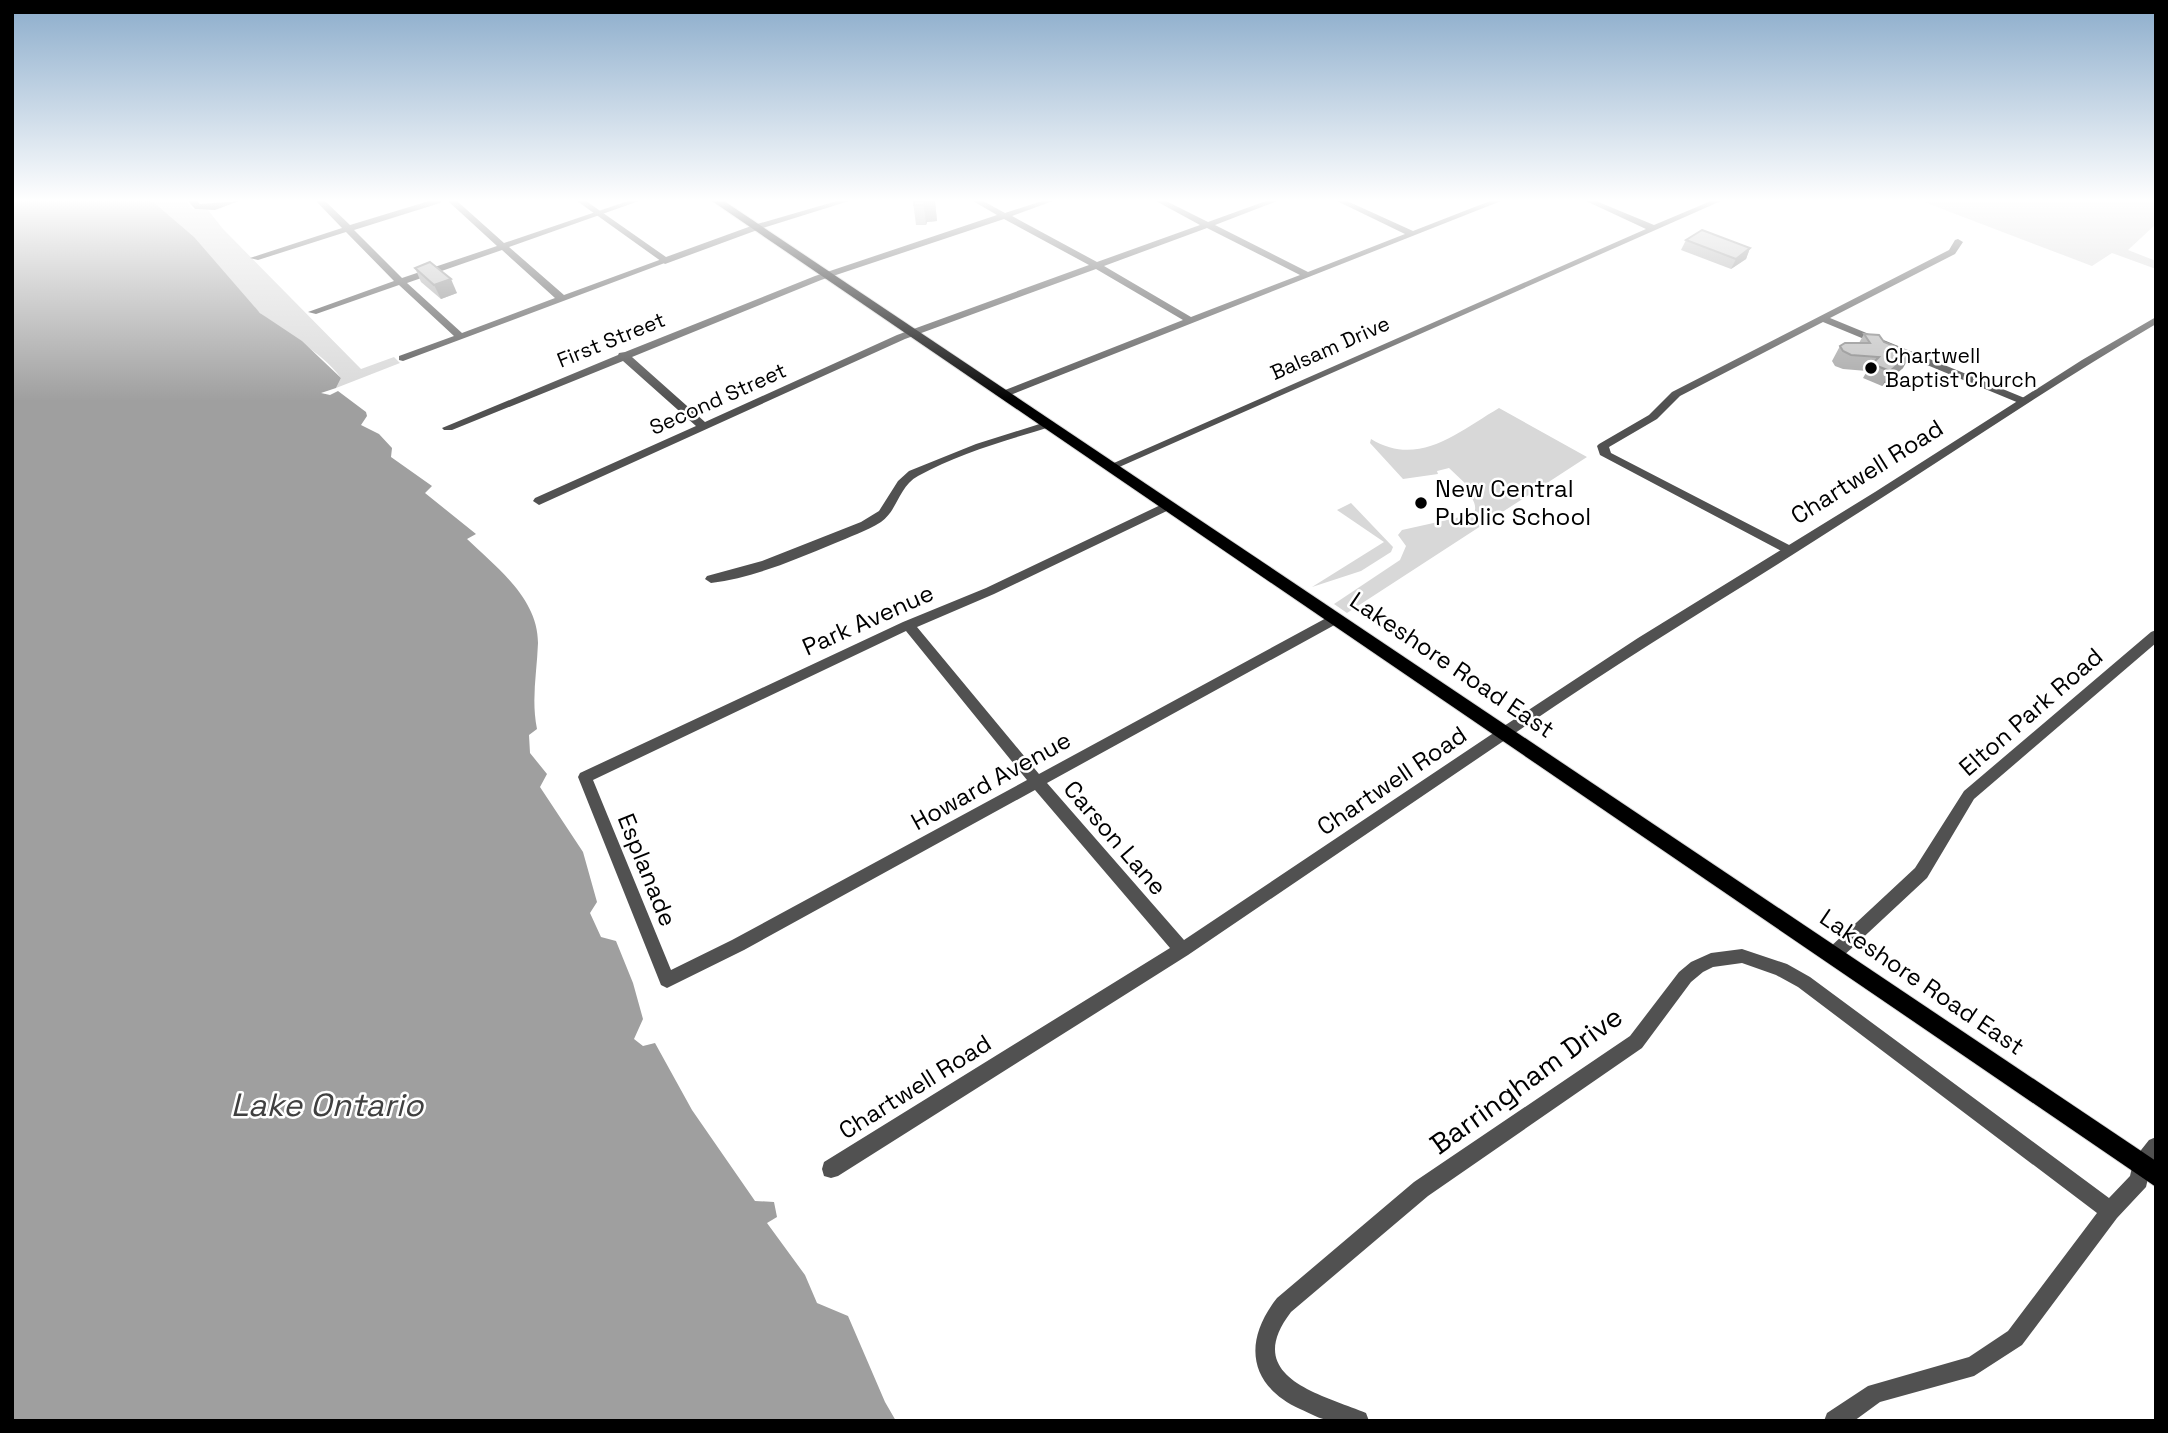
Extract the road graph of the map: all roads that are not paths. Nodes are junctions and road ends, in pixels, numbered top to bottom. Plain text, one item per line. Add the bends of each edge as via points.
1 (387, 268) edge
2 (440, 268) edge
3 (528, 268) edge
4 (646, 268) edge
5 (819, 268) edge
6 (846, 268) edge
7 (1088, 268) edge
8 (1101, 268) edge
9 (1294, 268) edge
10 (1326, 268) edge
11 (1562, 268) edge
12 (1921, 268) edge
13 (828, 274) junction
14 (1308, 275) junction
15 (401, 282) junction
16 (562, 299) junction
17 (313, 312) dead end
18 (1823, 319) junction
19 (2156, 320) edge
20 (1191, 321) junction
21 (912, 332) junction
22 (460, 336) junction
23 (624, 355) junction
24 (403, 358) dead end
25 (1004, 394) junction
26 (2023, 401) junction
27 (1049, 425) junction
28 (703, 426) junction
29 (448, 428) dead end
30 (1113, 466) junction
31 (539, 501) dead end
32 (1169, 505) junction
33 (1789, 550) junction
34 (711, 579) dead end
35 (1335, 619) junction
36 (908, 625) junction
37 (2156, 635) edge
38 (1503, 734) junction
39 (585, 777) joint
40 (1037, 782) junction
41 (1182, 950) junction
42 (1834, 954) junction
43 (667, 980) joint
44 (2156, 1146) edge
45 (831, 1169) dead end
46 (2149, 1170) edge
47 (2110, 1211) junction
48 (1358, 1421) edge
49 (1835, 1421) edge

1 - 15 street
2 - 15 street
3 - 16 street
4 - 16 street
5 - 13 main road, Lakeshore Road East
6 - 13 street, First Street
7 - 21 street, Second Street
8 - 20 street
9 - 14 street
10 - 14 street
11 - 30 street, Balsam Drive
12 - 18 street
13 - 21 main road, Lakeshore Road East
13 - 23 street, First Street
14 - 20 street
15 - 17 street
15 - 22 street
16 - 22 street
18 - 26 street
18 - 33 street via 1676,394 1653,417 1603,446 1606,455
19 - 26 street, Chartwell Road
20 - 25 street
21 - 25 main road, Lakeshore Road East
21 - 28 street, Second Street
22 - 24 street
23 - 28 street
23 - 29 street, First Street
25 - 27 main road, Lakeshore Road East
26 - 33 street, Chartwell Road
27 - 30 main road, Lakeshore Road East
27 - 34 street via 912,474 900,484 890,508 867,524 744,572
28 - 31 street, Second Street
30 - 32 main road, Lakeshore Road East
32 - 35 main road, Lakeshore Road East
32 - 36 street, Park Avenue
33 - 38 street, Chartwell Road
35 - 38 main road, Lakeshore Road East
35 - 40 street, Howard Avenue
36 - 39 street, Park Avenue
36 - 40 street, Carson Lane
37 - 42 street, Elton Park Road via 1969,795 1921,873
38 - 41 street, Chartwell Road
38 - 42 main road, Lakeshore Road East
39 - 43 street, Esplanade
40 - 41 street, Carson Lane
40 - 43 street, Howard Avenue
41 - 45 street, Chartwell Road
42 - 46 main road, Lakeshore Road East
44 - 46 street
46 - 47 street
47 - 48 street, Barringham Drive via 1804,982 1758,959 1730,956 1711,960 1685,977 1636,1042 1421,1189 1273,1318 1263,1351 1281,1386
47 - 49 street via 2015,1338 1973,1366 1875,1393

